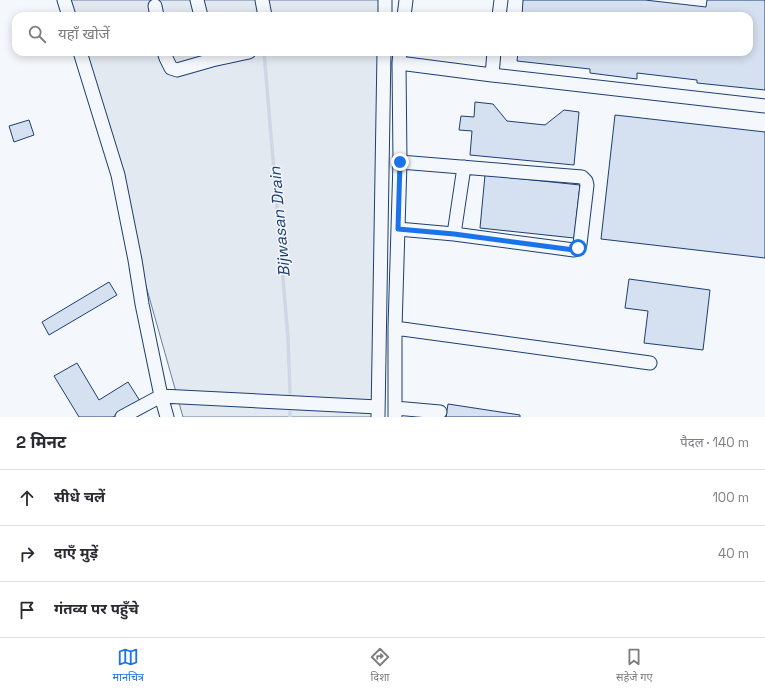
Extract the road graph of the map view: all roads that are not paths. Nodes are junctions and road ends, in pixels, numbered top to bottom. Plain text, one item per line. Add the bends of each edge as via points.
1 (64, 0) edge
2 (198, 0) edge
3 (262, 0) edge
4 (385, 0) edge
5 (406, 0) edge
6 (501, 0) edge
7 (68, 12) edge
8 (200, 12) edge
9 (264, 12) edge
10 (385, 12) edge
11 (404, 12) edge
12 (500, 12) edge
13 (81, 56) edge
14 (165, 56) edge
15 (211, 56) edge
16 (384, 56) edge
17 (494, 56) edge
18 (400, 57) edge
19 (492, 75) junction
20 (765, 106) edge
21 (400, 162) junction
22 (464, 167) junction
23 (398, 229) junction
24 (454, 234) junction
25 (395, 328) junction
26 (650, 363) dead end
27 (161, 396) junction
28 (378, 412) edge
29 (395, 412) edge
30 (440, 412) dead end
31 (122, 417) edge
32 (167, 417) edge

1 - 7 street
2 - 8 street
3 - 9 street
4 - 10 street
5 - 11 street
6 - 12 street
13 - 27 street via 118,175
14 - 15 street via 170,68 177,70
16 - 28 street
17 - 19 street
18 - 19 street
18 - 21 street
19 - 20 street
21 - 22 street
21 - 23 street
22 - 24 street
22 - 24 street via 582,177 587,185 580,244 574,250
23 - 24 street
23 - 25 street
25 - 26 street
25 - 29 street
27 - 28 street
27 - 31 street
27 - 32 street
29 - 30 street

